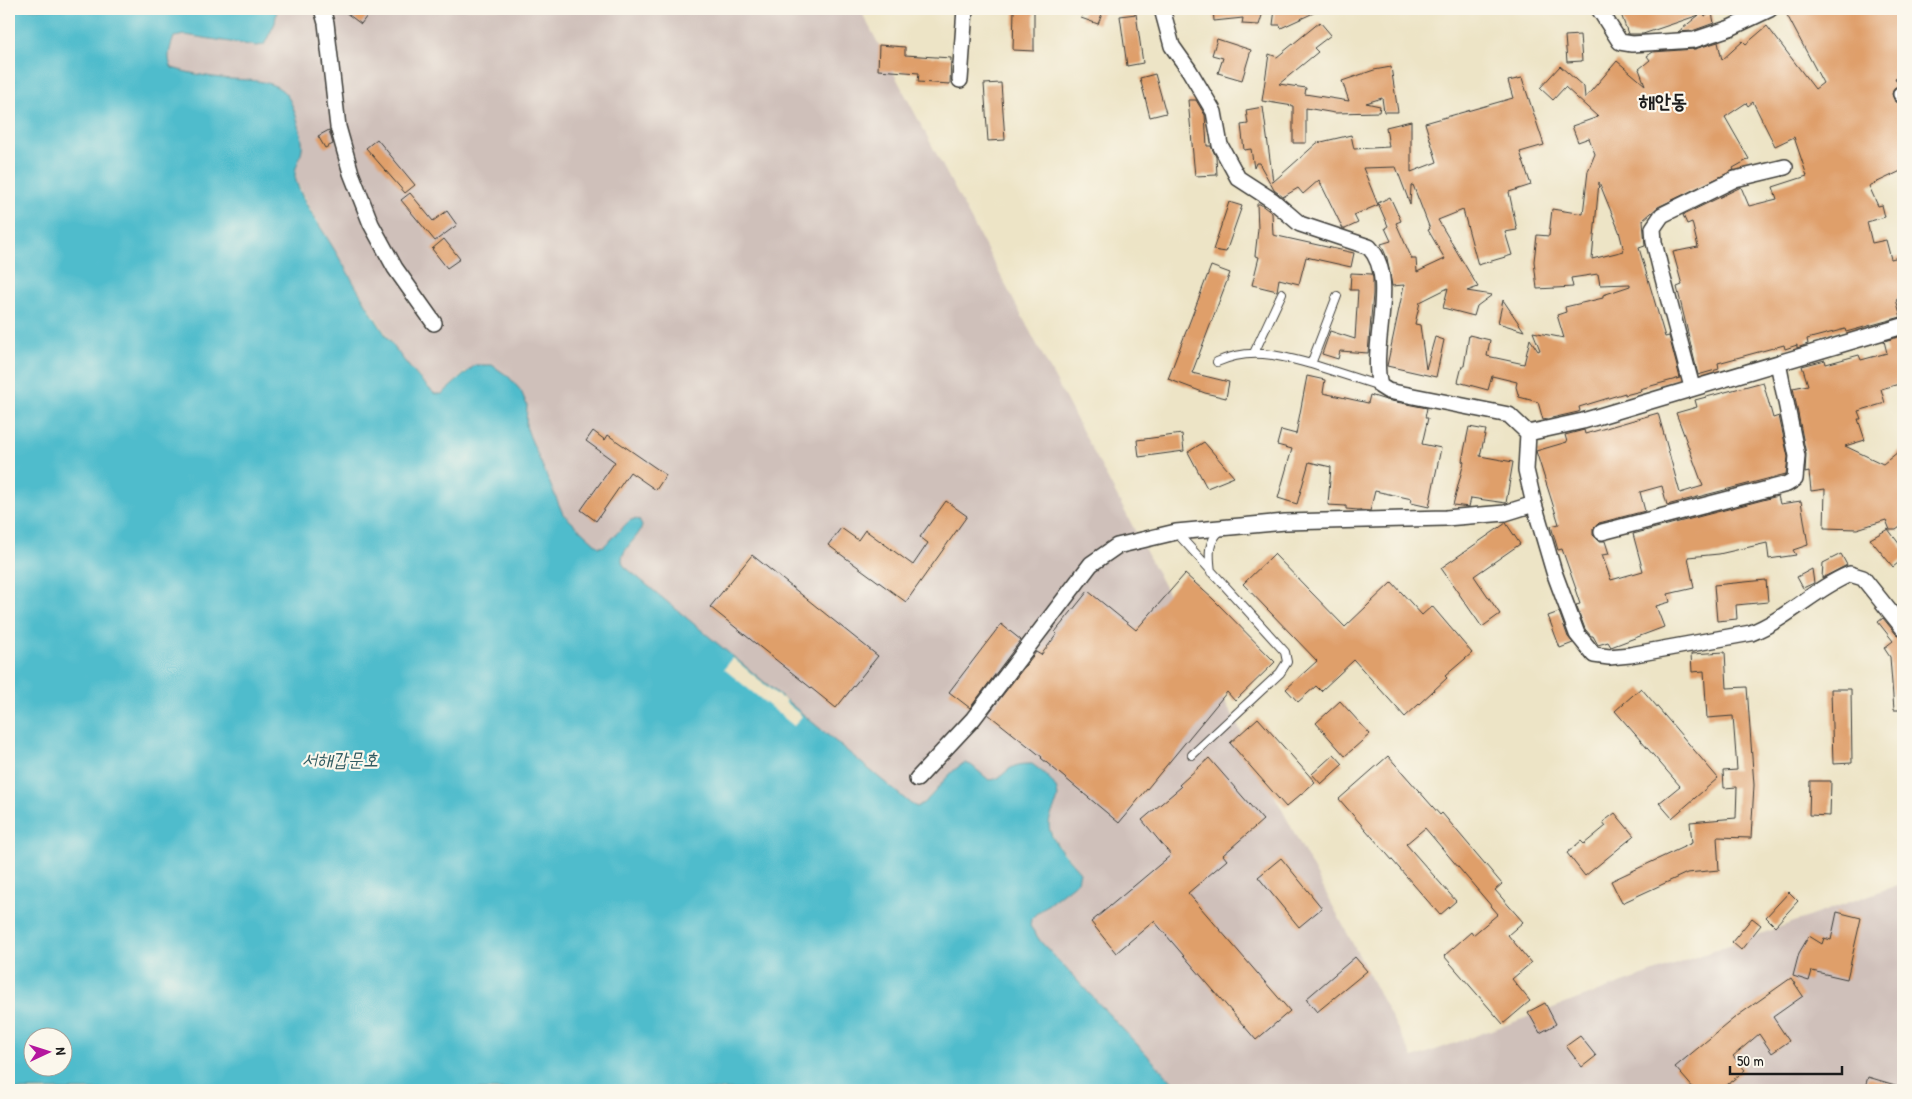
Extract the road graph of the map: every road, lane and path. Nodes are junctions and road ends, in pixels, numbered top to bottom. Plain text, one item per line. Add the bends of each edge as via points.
1 (322, 9) edge
2 (966, 9) edge
3 (1599, 9) edge
4 (1770, 9) edge
5 (1166, 10) edge
6 (960, 80) dead end
7 (1785, 166) dead end
8 (1282, 292) dead end
9 (1337, 296) dead end
10 (434, 323) dead end
11 (1903, 326) edge
12 (1254, 353) junction
13 (1217, 362) dead end
14 (1778, 363) junction
15 (1311, 364) junction
16 (1380, 386) junction
17 (1692, 387) junction
18 (1528, 434) junction
19 (1534, 504) junction
20 (1224, 528) junction
21 (1176, 532) junction
22 (1602, 532) dead end
23 (1211, 572) junction
24 (1903, 628) edge
25 (1192, 755) dead end
26 (917, 779) dead end

1 - 10 street via 338,127 351,173 371,224 395,268
2 - 6 street
3 - 4 street via 1620,42 1632,44 1694,40
5 - 16 street via 1172,46 1214,112 1220,145 1238,178 1272,200 1300,224 1370,247 1377,255 1383,279 1378,337
7 - 17 street via 1735,179 1662,215 1653,228
8 - 12 lane
9 - 15 lane
11 - 14 street
12 - 13 lane
12 - 15 lane
14 - 17 street
14 - 22 street via 1797,456 1795,480
15 - 16 lane
16 - 18 street via 1388,391 1509,415
17 - 18 street via 1583,421
18 - 19 street via 1526,470
19 - 20 street via 1505,513 1446,518 1330,520
19 - 24 street via 1577,634 1594,655 1630,655 1751,633 1769,626 1836,580 1850,574 1863,578
20 - 21 street
20 - 23 lane via 1214,536 1208,552
21 - 23 lane
21 - 26 street via 1117,546 1091,564 972,719
23 - 25 lane via 1285,652 1287,662 1280,673

